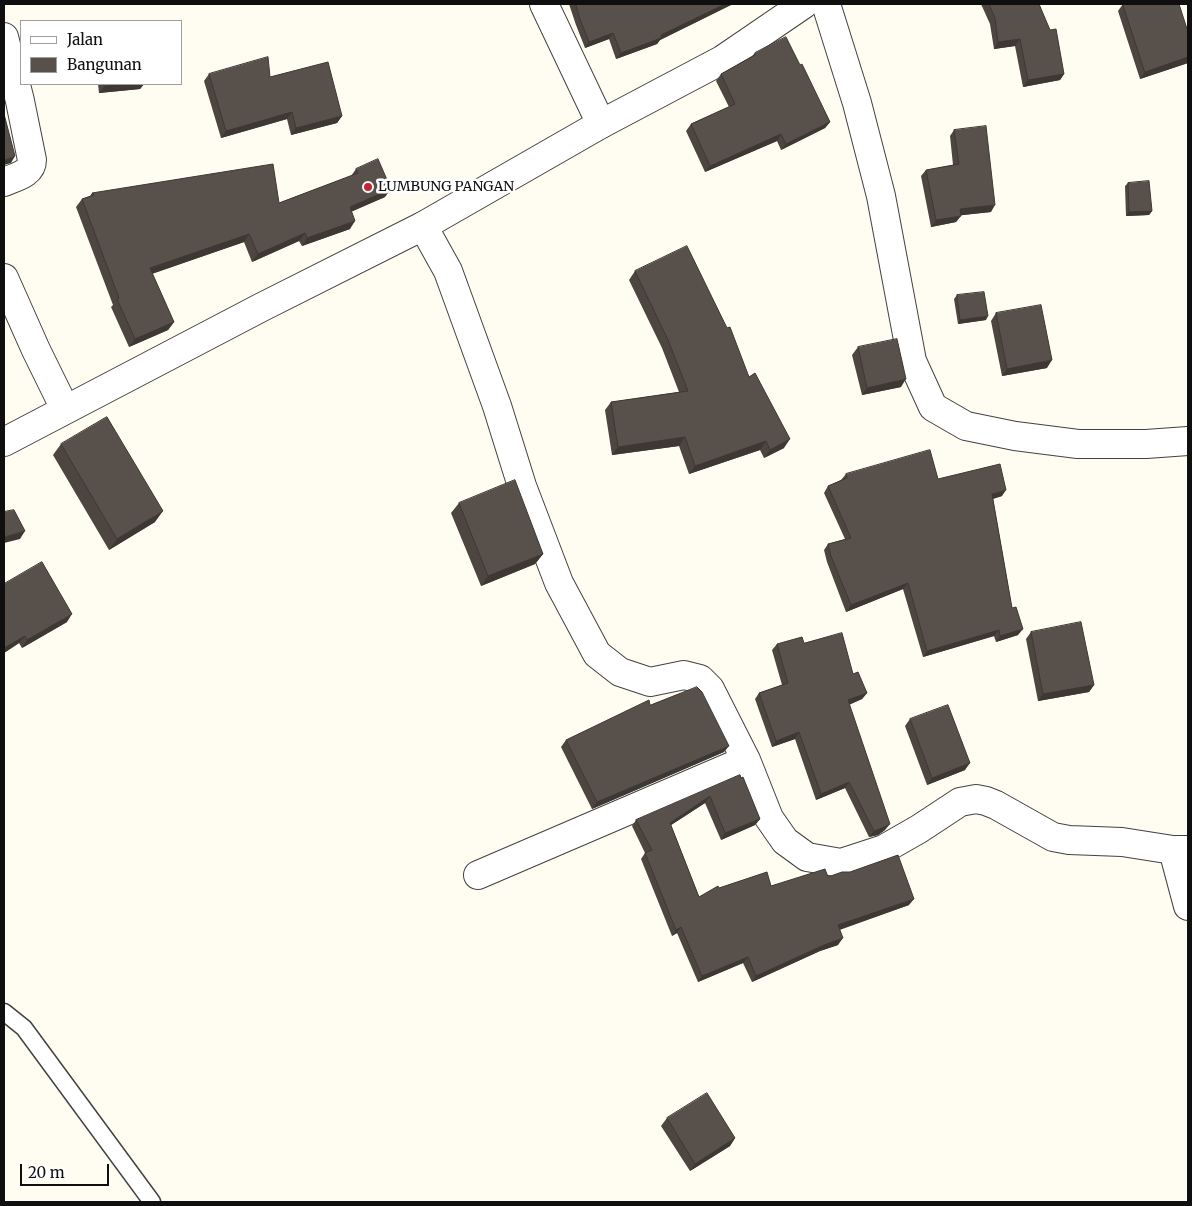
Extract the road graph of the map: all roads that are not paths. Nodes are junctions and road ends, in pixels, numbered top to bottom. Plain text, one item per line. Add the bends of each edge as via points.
1 (544, 4) edge
2 (804, 4) edge
3 (826, 4) edge
4 (4, 36) edge
5 (602, 124) junction
6 (4, 182) edge
7 (423, 226) junction
8 (4, 278) edge
9 (66, 409) junction
10 (1188, 441) edge
11 (4, 442) edge
12 (746, 760) junction
13 (1181, 850) edge
14 (478, 876) dead end
15 (1188, 906) edge
16 (4, 1012) edge
17 (152, 1202) edge

1 - 5 street
2 - 5 street via 722,60
3 - 10 street via 857,103 881,196 912,361 932,407 966,426 1015,436 1078,444
4 - 6 street via 32,164 27,172
5 - 7 street
7 - 9 street
7 - 12 street via 448,272 559,583 597,654 620,672 650,682 684,675 700,679 710,689
8 - 9 street
9 - 11 street
12 - 13 street via 770,818 785,841 807,857 840,862 884,849 960,802 976,798 996,805 1053,837
12 - 14 street
13 - 15 street
16 - 17 lane via 24,1028

